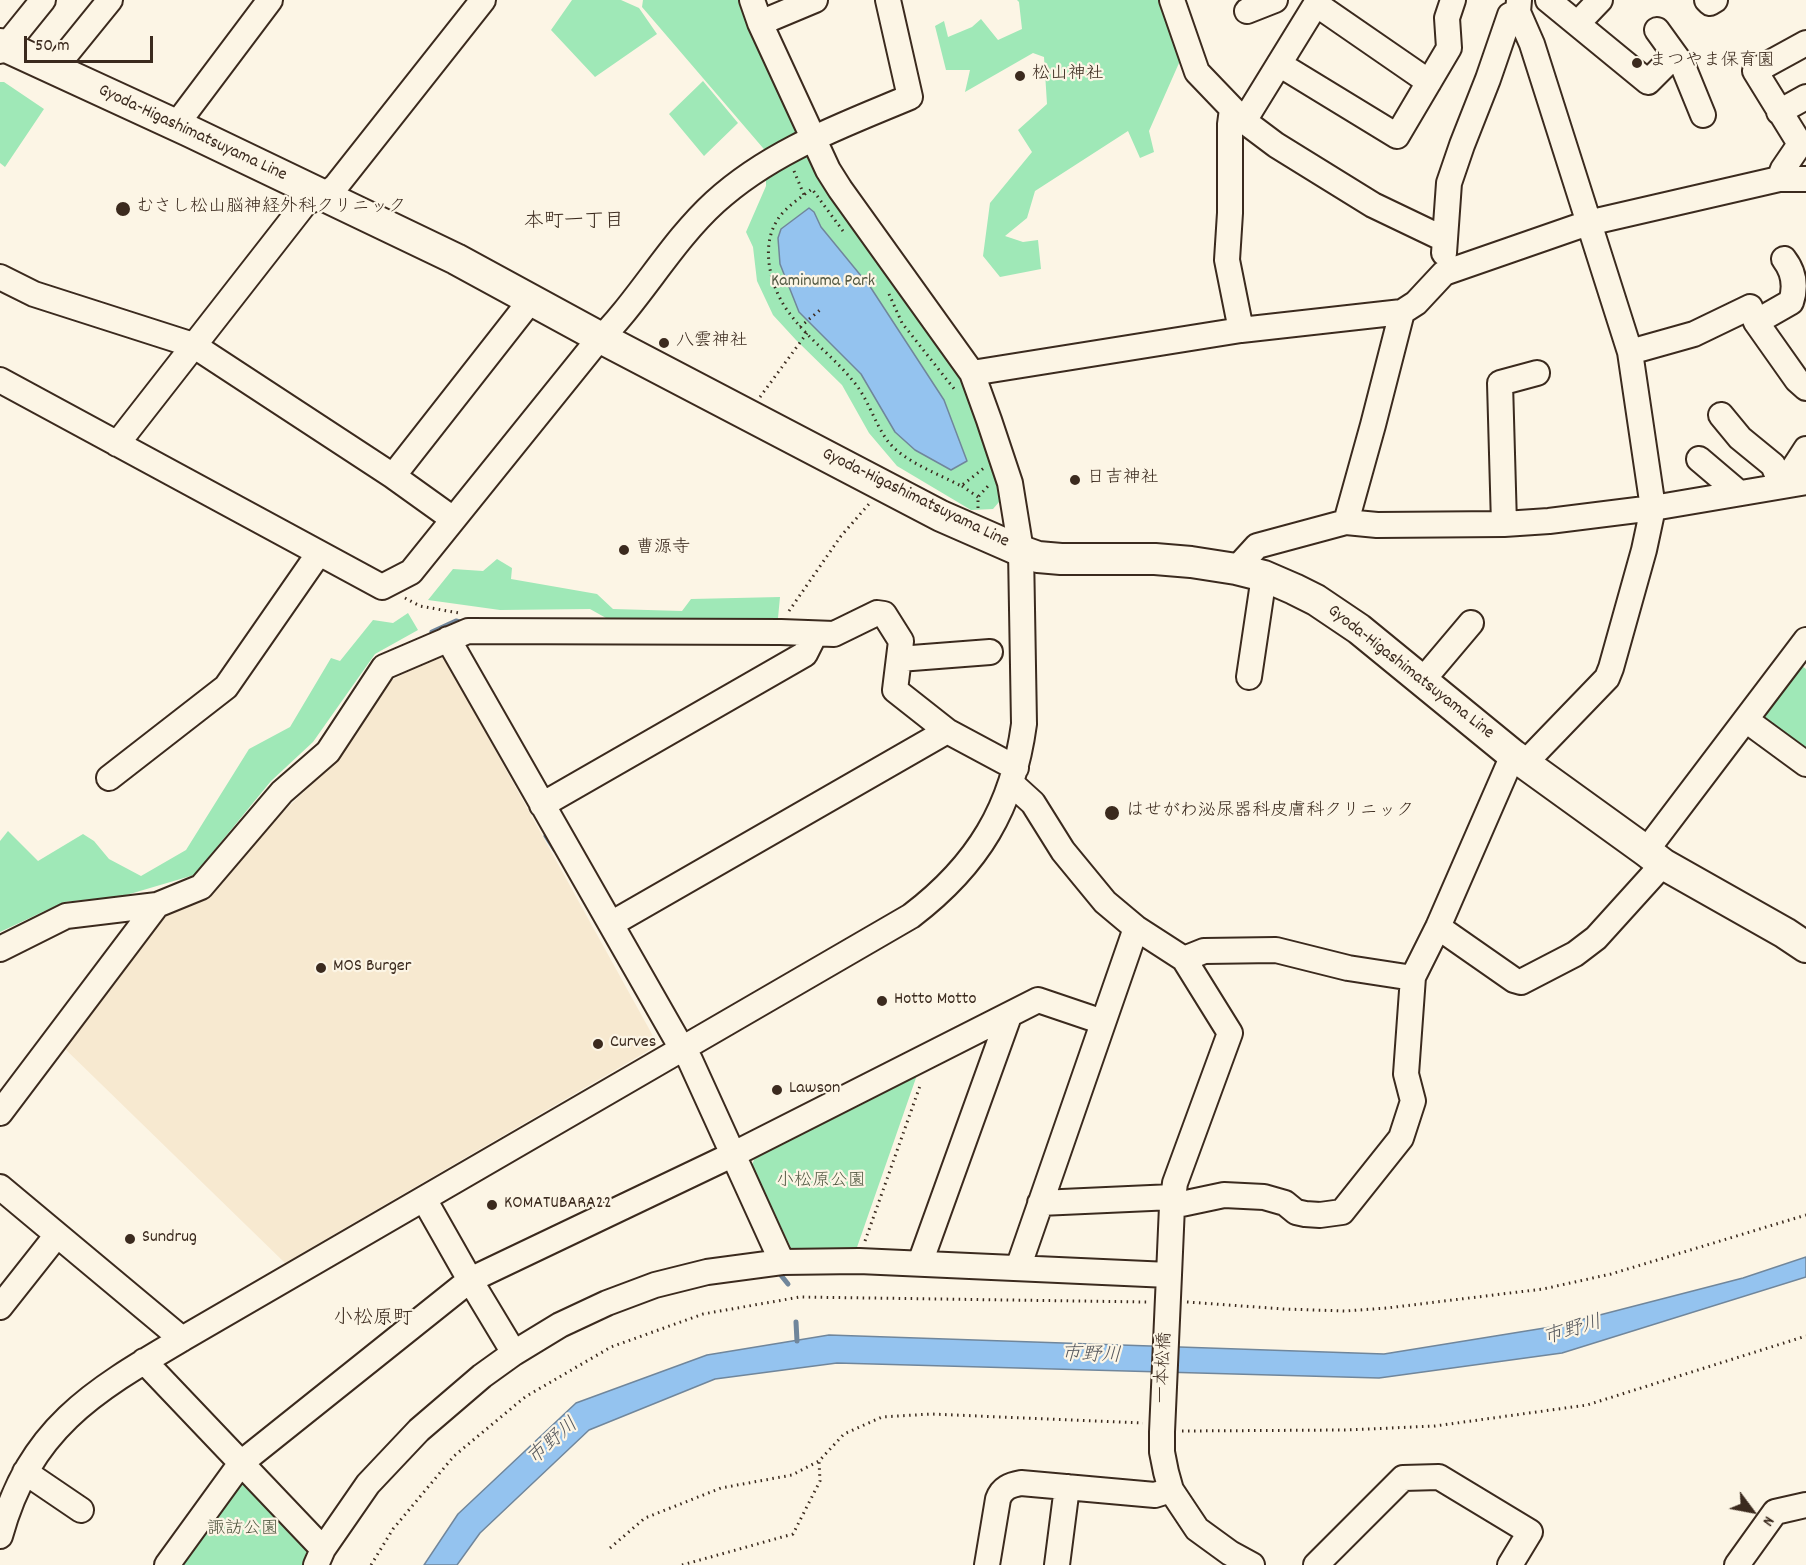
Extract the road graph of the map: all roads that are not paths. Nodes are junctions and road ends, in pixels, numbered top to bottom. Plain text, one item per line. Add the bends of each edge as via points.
1 (43, 0) edge
2 (110, 0) edge
3 (270, 0) edge
4 (483, 0) edge
5 (752, 0) edge
6 (815, 0) edge
7 (888, 0) edge
8 (1172, 0) edge
9 (1275, 0) edge
10 (1453, 0) edge
11 (1548, 0) edge
12 (1600, 0) edge
13 (1707, 0) edge
14 (1715, 0) edge
15 (1519, 6) edge
16 (1247, 11) dead end
17 (760, 22) junction
18 (1578, 23) junction
19 (1657, 30) dead end
20 (1806, 43) edge
21 (2, 47) edge
22 (1675, 55) junction
23 (1279, 64) junction
24 (54, 69) junction
25 (1429, 82) junction
26 (1806, 97) edge
27 (1779, 112) junction
28 (1238, 115) junction
29 (1703, 115) dead end
30 (176, 125) junction
31 (812, 138) junction
32 (1779, 179) junction
33 (1806, 179) edge
34 (324, 196) junction
35 (1588, 223) junction
36 (1444, 239) junction
37 (1784, 259) dead end
38 (1444, 273) junction
39 (0, 277) edge
40 (531, 300) junction
41 (1402, 312) junction
42 (1756, 322) junction
43 (1241, 330) junction
44 (601, 338) junction
45 (193, 345) junction
46 (1630, 352) junction
47 (972, 373) junction
48 (1537, 373) dead end
49 (0, 380) edge
50 (1806, 387) edge
51 (1721, 415) dead end
52 (117, 444) junction
53 (1806, 449) edge
54 (1699, 459) dead end
55 (393, 476) junction
56 (1806, 482) edge
57 (1782, 486) junction
58 (1738, 493) junction
59 (1653, 508) junction
60 (453, 519) junction
61 (1346, 522) junction
62 (1503, 524) junction
63 (1021, 551) junction
64 (319, 553) junction
65 (1250, 573) junction
66 (1471, 623) dead end
67 (815, 634) junction
68 (448, 639) junction
69 (990, 652) dead end
70 (1802, 653) edge
71 (899, 659) junction
72 (1249, 677) dead end
73 (1422, 681) junction
74 (1746, 720) junction
75 (947, 731) junction
76 (1519, 759) junction
77 (1806, 764) edge
78 (1013, 775) junction
79 (109, 778) dead end
80 (542, 805) junction
81 (1655, 858) junction
82 (157, 905) junction
83 (611, 924) junction
84 (1438, 927) junction
85 (1136, 928) junction
86 (1806, 947) edge
87 (0, 949) edge
88 (1184, 959) junction
89 (1413, 978) junction
90 (1009, 1016) junction
91 (1102, 1022) junction
92 (682, 1049) junction
93 (0, 1113) edge
94 (734, 1154) junction
95 (0, 1187) edge
96 (424, 1199) junction
97 (1173, 1202) junction
98 (1040, 1203) junction
99 (57, 1234) junction
100 (782, 1262) junction
101 (920, 1263) junction
102 (1018, 1268) junction
103 (1168, 1275) junction
104 (470, 1280) junction
105 (0, 1307) edge
106 (182, 1339) junction
107 (514, 1353) junction
108 (144, 1362) junction
109 (241, 1463) junction
110 (25, 1473) junction
111 (1067, 1487) junction
112 (1171, 1490) junction
113 (1806, 1505) edge
114 (81, 1510) dead end
115 (0, 1536) edge
116 (320, 1557) edge
117 (167, 1565) edge
118 (987, 1565) edge
119 (1057, 1565) edge
120 (1252, 1565) edge
121 (1316, 1565) edge
122 (1510, 1565) edge
123 (1737, 1565) edge

1 - 21 street
2 - 24 street
3 - 30 street
4 - 34 street via 336,186
5 - 17 street
6 - 17 street
7 - 31 street via 910,97
8 - 28 street via 1197,72
9 - 16 street
10 - 25 street via 1447,18 1449,48
11 - 18 street
12 - 18 street
13 - 14 street
15 - 35 street
15 - 36 street via 1510,15 1461,145 1449,183
17 - 31 street
18 - 22 street via 1648,82
19 - 22 street
20 - 27 street via 1755,71
21 - 24 main road, Gyoda-Higashimatsuyama Line
22 - 29 street
23 - 25 street via 1397,136
23 - 25 street via 1316,4
23 - 28 street
24 - 30 main road, Gyoda-Higashimatsuyama Line
26 - 27 street
27 - 32 street via 1800,144
28 - 36 street via 1276,145 1373,204
28 - 43 street via 1230,124 1227,260
30 - 34 main road, Gyoda-Higashimatsuyama Line
31 - 44 street via 745,176 713,203
31 - 47 street via 840,189
32 - 33 street
32 - 35 street
34 - 40 main road, Gyoda-Higashimatsuyama Line
34 - 45 street via 306,202
35 - 38 street
35 - 46 street
36 - 38 street
37 - 42 street via 1795,289 1791,302
38 - 41 street
39 - 45 street via 34,294
40 - 44 main road, Gyoda-Higashimatsuyama Line
40 - 55 street
41 - 43 street
41 - 61 street
42 - 46 street via 1750,308 1694,334
42 - 50 street
43 - 47 street
44 - 60 street
44 - 63 main road, Gyoda-Higashimatsuyama Line via 941,516
45 - 52 street
45 - 55 street
46 - 59 street
47 - 63 street via 1010,483
48 - 62 street via 1500,383
49 - 52 street
51 - 57 street via 1740,438 1773,465
52 - 64 street
53 - 57 street
54 - 58 street
55 - 60 street
56 - 57 street
57 - 58 street
58 - 59 street
59 - 62 street
59 - 76 street via 1607,678
60 - 64 street via 411,572 382,587
61 - 62 street
61 - 65 street via 1257,546
63 - 65 main road, Gyoda-Higashimatsuyama Line via 1061,559 1191,562
63 - 78 street via 1024,724
64 - 79 street via 226,687
65 - 72 street
65 - 73 main road, Gyoda-Higashimatsuyama Line via 1316,600 1359,629
66 - 73 street
67 - 68 street via 468,632
67 - 71 street via 834,634 877,613 884,614 901,641
67 - 80 street via 805,654
68 - 80 street
68 - 82 street via 384,667 328,752 282,792 201,887
69 - 71 street
70 - 74 street
71 - 75 street via 895,690
73 - 76 main road, Gyoda-Higashimatsuyama Line
74 - 77 street
74 - 81 street
75 - 78 street
75 - 83 street
76 - 81 main road, Gyoda-Higashimatsuyama Line
76 - 84 street
78 - 85 street via 1063,851 1105,902
78 - 92 street via 984,841 927,904
80 - 83 street
81 - 84 street via 1596,938 1575,954 1521,981
81 - 86 main road, Gyoda-Higashimatsuyama Line
82 - 87 street via 66,916
82 - 93 street
83 - 92 street
84 - 89 street
85 - 88 street
85 - 91 street
88 - 89 street via 1204,951 1276,950 1348,968
88 - 97 street, 一本松橋 via 1230,1033 1175,1183
89 - 97 street via 1406,1074 1413,1101 1401,1138 1342,1212 1305,1215 1264,1197 1224,1195
90 - 91 street via 1038,1000
90 - 94 street
90 - 101 street
91 - 98 street
92 - 94 street
92 - 96 street
94 - 100 street
94 - 104 street
95 - 99 street
96 - 104 street
96 - 106 street
97 - 98 street
97 - 103 street, 一本松橋
98 - 102 street
99 - 105 street
99 - 106 street
100 - 101 street
100 - 107 street via 707,1272 655,1285 560,1325
101 - 102 street
102 - 103 street
103 - 112 street, 一本松橋 via 1162,1452
104 - 107 street
104 - 109 street
106 - 108 street
107 - 116 street via 418,1430 368,1484
108 - 109 street
108 - 110 street via 101,1389 65,1419
109 - 116 street
109 - 117 street
110 - 114 street
110 - 115 street
111 - 112 street via 1155,1495
111 - 118 street via 1021,1483 1000,1492
111 - 119 street
112 - 120 street via 1197,1528
113 - 123 street via 1775,1512
121 - 122 street via 1403,1478 1439,1477 1530,1532

